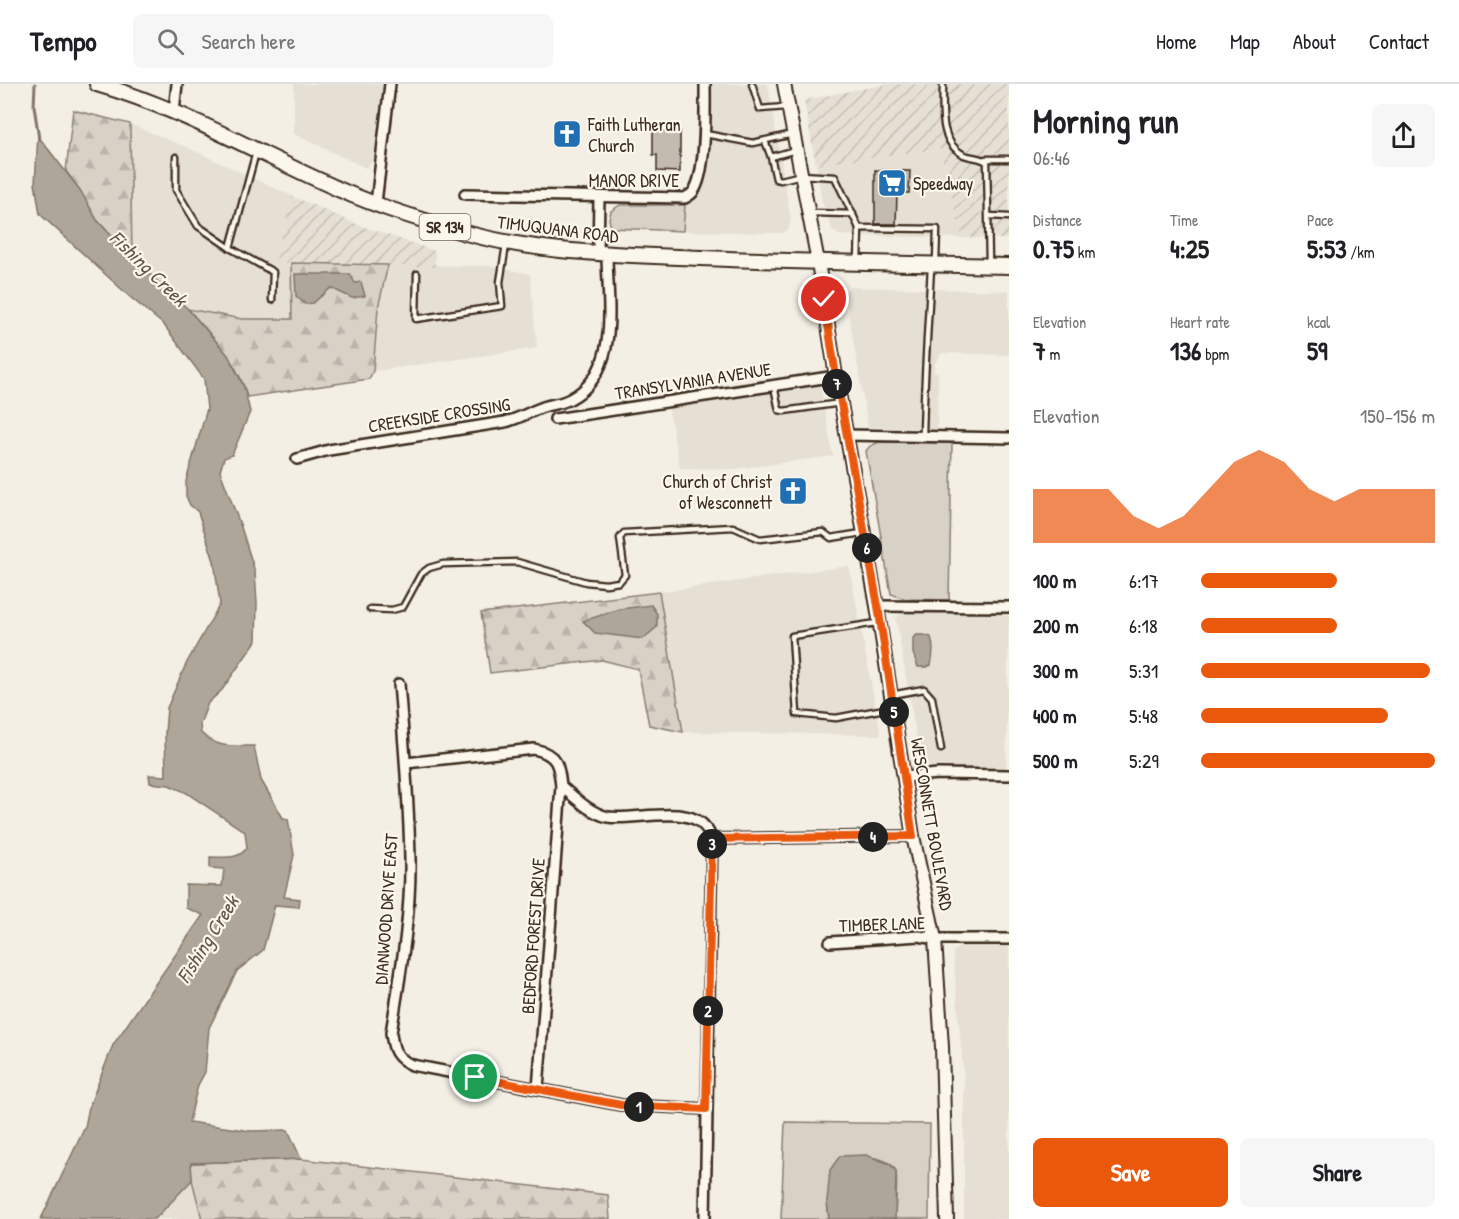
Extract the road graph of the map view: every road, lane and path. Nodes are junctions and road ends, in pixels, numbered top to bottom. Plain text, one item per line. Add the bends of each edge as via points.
1 (97, 84) edge
2 (177, 84) edge
3 (390, 84) edge
4 (705, 84) edge
5 (752, 84) edge
6 (784, 84) edge
7 (943, 84) edge
8 (788, 106) junction
9 (174, 111) junction
10 (705, 134) junction
11 (794, 134) junction
12 (765, 141) junction
13 (256, 150) junction
14 (796, 150) junction
15 (176, 157) dead end
16 (771, 157) junction
17 (984, 159) junction
18 (1009, 159) edge
19 (801, 175) junction
20 (465, 194) dead end
21 (599, 198) junction
22 (376, 203) junction
23 (808, 213) junction
24 (853, 214) junction
25 (989, 216) junction
26 (1009, 217) edge
27 (859, 228) junction
28 (506, 242) junction
29 (230, 248) junction
30 (602, 254) junction
31 (818, 262) junction
32 (858, 263) junction
33 (934, 265) junction
34 (989, 266) junction
35 (1009, 266) edge
36 (417, 274) dead end
37 (272, 300) dead end
38 (836, 376) junction
39 (774, 386) junction
40 (841, 403) junction
41 (555, 419) dead end
42 (846, 435) junction
43 (923, 437) junction
44 (1009, 438) edge
45 (297, 459) dead end
46 (864, 533) junction
47 (878, 606) junction
48 (1009, 607) edge
49 (370, 609) dead end
50 (880, 623) junction
51 (399, 684) dead end
52 (892, 701) junction
53 (941, 749) dead end
54 (406, 763) junction
55 (1009, 775) edge
56 (904, 777) junction
57 (561, 786) junction
58 (913, 836) junction
59 (712, 839) junction
60 (935, 939) junction
61 (1009, 939) edge
62 (830, 942) dead end
63 (538, 1089) junction
64 (706, 1109) junction
65 (705, 1219) edge
66 (947, 1219) edge

1 - 9 main road, TIMUQUANA ROAD / SR 134
2 - 9 street
3 - 22 street
4 - 10 street, MANOR DRIVE
5 - 8 lane via 760,109
6 - 8 street, WESCONNETT BOULEVARD
7 - 17 lane via 946,136 965,155
8 - 11 street, WESCONNETT BOULEVARD
9 - 13 main road, TIMUQUANA ROAD / SR 134
10 - 12 lane via 753,143
10 - 21 street, MANOR DRIVE via 696,184 685,198
11 - 12 lane
11 - 14 street, WESCONNETT BOULEVARD
12 - 16 lane
13 - 22 main road, TIMUQUANA ROAD / SR 134
13 - 29 lane
14 - 16 lane
14 - 19 street, WESCONNETT BOULEVARD
15 - 29 lane via 176,190 198,226
16 - 19 lane via 776,179
17 - 18 lane
17 - 25 lane via 988,167
19 - 23 street, WESCONNETT BOULEVARD
19 - 24 lane via 836,177
20 - 21 street, MANOR DRIVE
21 - 30 street, CREEKSIDE CROSSING
22 - 28 main road, TIMUQUANA ROAD / SR 134 via 452,230
23 - 24 lane
23 - 31 street, WESCONNETT BOULEVARD
24 - 27 lane
25 - 26 lane
25 - 34 lane
27 - 32 lane
27 - 33 lane via 937,229
28 - 30 main road, TIMUQUANA ROAD / SR 134
28 - 36 lane via 501,306 416,319
29 - 37 lane via 273,272
30 - 31 main road, TIMUQUANA ROAD / SR 134
30 - 45 street, CREEKSIDE CROSSING via 609,319 605,351 589,383 577,395 505,423 340,448
31 - 32 main road, TIMUQUANA ROAD / SR 134
31 - 38 street, WESCONNETT BOULEVARD
32 - 33 main road, TIMUQUANA ROAD / SR 134
33 - 34 main road, TIMUQUANA ROAD / SR 134
33 - 43 lane via 924,363
34 - 35 main road, TIMUQUANA ROAD / SR 134
38 - 39 street, TRANSYLVANIA AVENUE
38 - 40 street, WESCONNETT BOULEVARD
39 - 40 lane via 779,410
39 - 41 street, TRANSYLVANIA AVENUE
40 - 42 street, WESCONNETT BOULEVARD
42 - 43 street
42 - 46 street, WESCONNETT BOULEVARD
43 - 44 street
46 - 47 street, WESCONNETT BOULEVARD
46 - 49 lane via 831,538 823,532 760,539 733,527 624,533 620,538 625,575 619,582 586,582 517,562 443,564 421,574 403,607
47 - 48 street
47 - 50 street, WESCONNETT BOULEVARD
50 - 52 street, WESCONNETT BOULEVARD
50 - 52 lane via 792,636 797,714 836,718
51 - 54 street, DIANWOOD DRIVE EAST
52 - 53 lane via 924,689 932,698
52 - 56 street, WESCONNETT BOULEVARD
54 - 57 street via 534,749 555,760
54 - 63 street, DIANWOOD DRIVE EAST via 410,861 404,956 392,1046 397,1056 412,1065
55 - 56 street
56 - 58 street, WESCONNETT BOULEVARD
57 - 59 street via 582,804 608,817 695,819 705,826
57 - 63 street, BEDFORD FOREST DRIVE
58 - 59 street
58 - 60 street, WESCONNETT BOULEVARD
59 - 64 street
60 - 61 street, TIMBER LANE
60 - 62 street, TIMBER LANE via 920,936
60 - 66 street, WESCONNETT BOULEVARD
63 - 64 street via 621,1105
64 - 65 street

